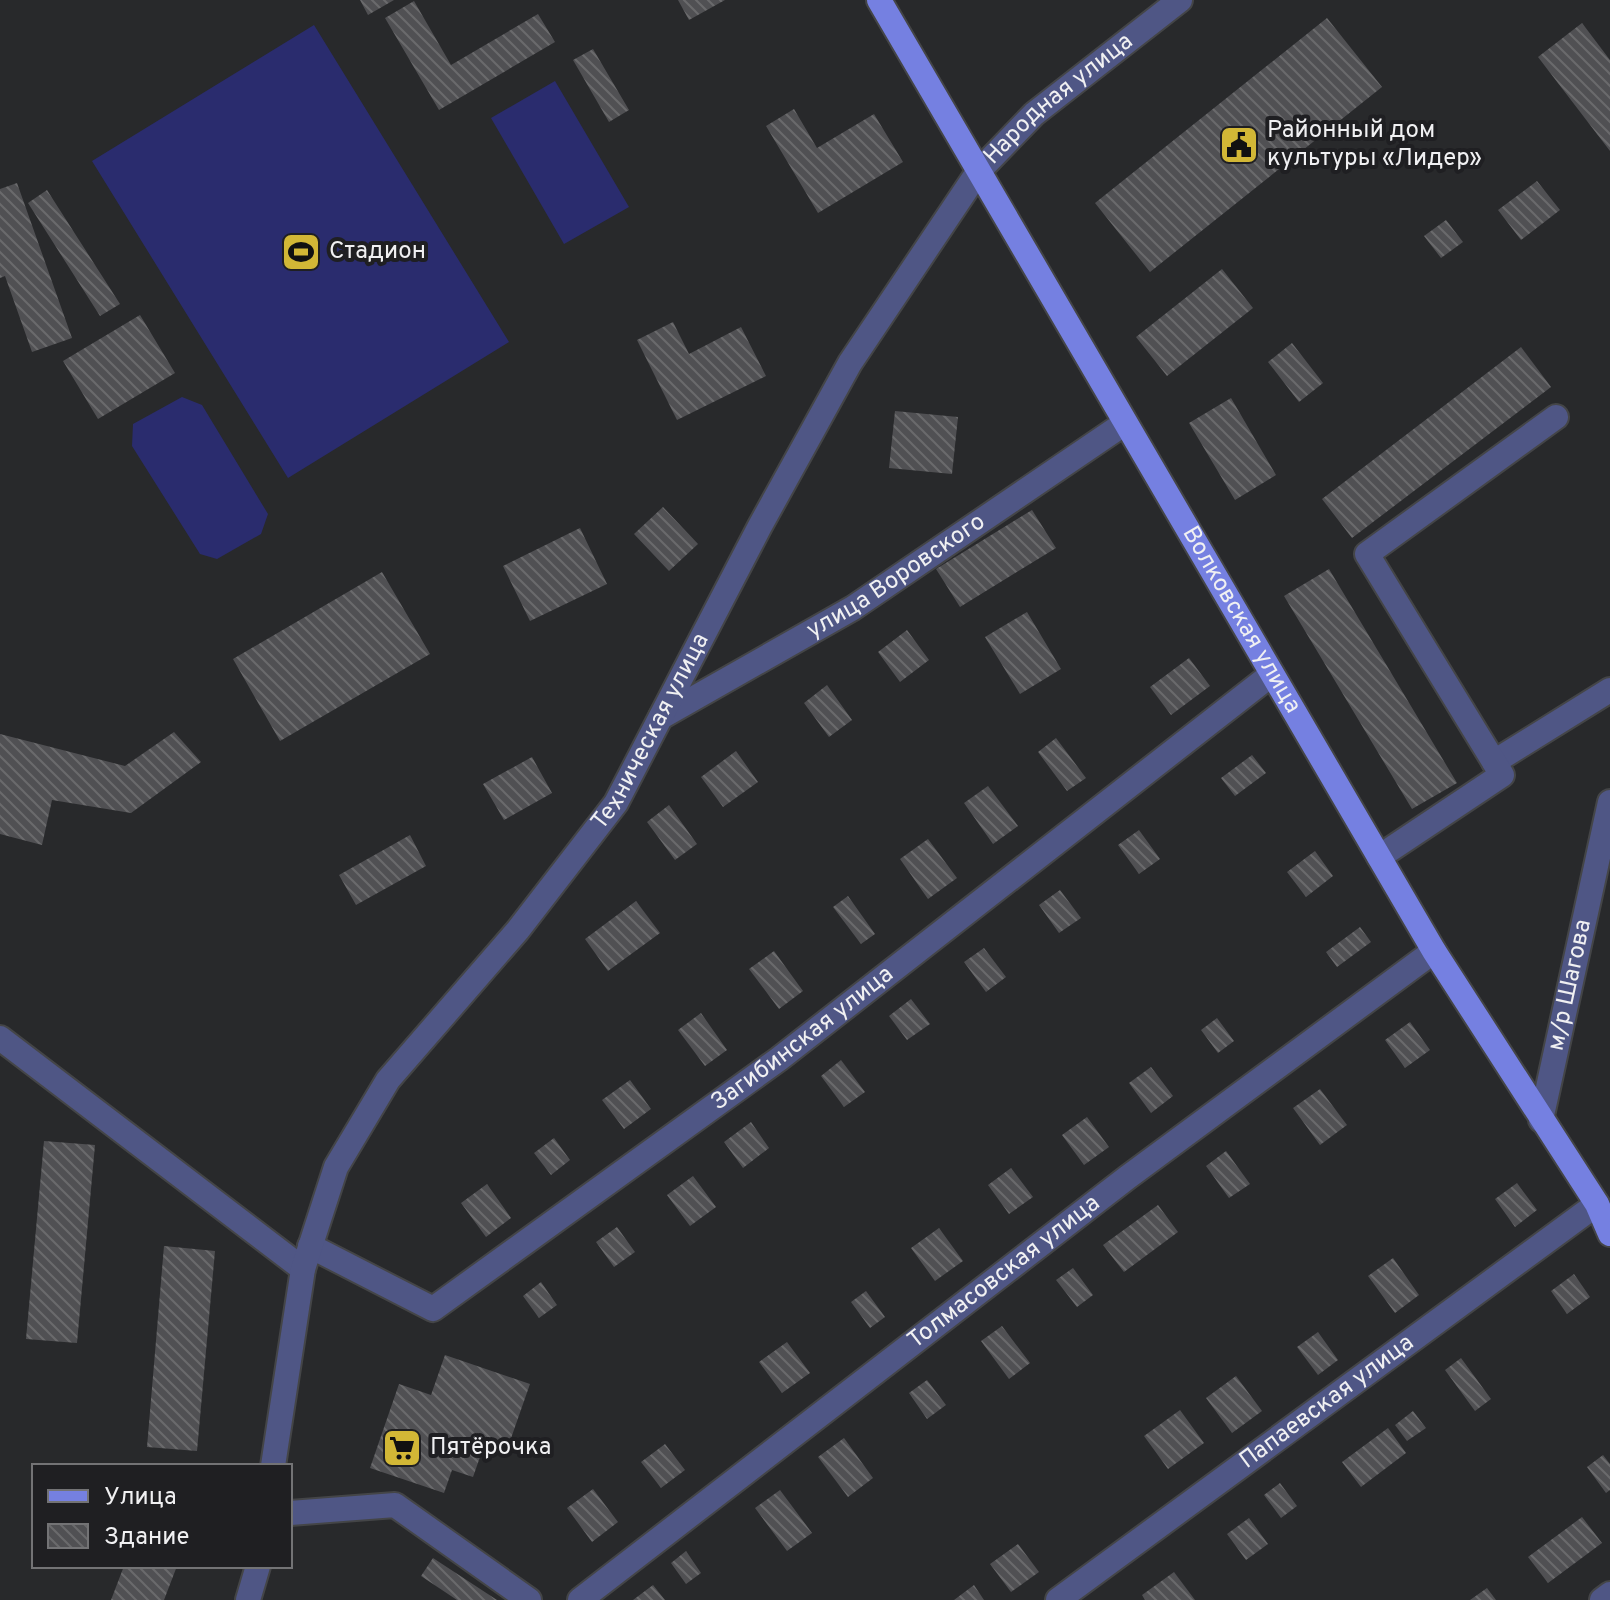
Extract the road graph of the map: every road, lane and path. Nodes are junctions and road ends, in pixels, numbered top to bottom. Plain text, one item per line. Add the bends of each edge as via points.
1 (879, 0) edge
2 (1180, 0) edge
3 (978, 172) junction
4 (1556, 417) dead end
5 (1125, 423) junction
6 (1272, 674) junction
7 (1610, 690) edge
8 (661, 717) junction
9 (1494, 762) junction
10 (1610, 802) edge
11 (1379, 857) junction
12 (1434, 951) junction
13 (0, 1038) edge
14 (1541, 1120) junction
15 (1597, 1204) junction
16 (1610, 1234) edge
17 (307, 1258) junction
18 (273, 1464) edge
19 (292, 1513) edge
20 (257, 1568) edge
21 (1610, 1594) edge
22 (248, 1600) edge
23 (529, 1600) edge
24 (580, 1600) edge
25 (1058, 1600) edge
26 (1602, 1600) edge

1 - 3 main road, Волковская улица
2 - 3 street, Народная улица via 1034,114
3 - 5 main road, Волковская улица
3 - 8 street, Техническая улица via 850,363
4 - 9 street via 1367,554
5 - 6 main road, Волковская улица
5 - 8 street, улица Воровского via 853,608
6 - 11 main road, Волковская улица
6 - 17 street, Загибинская улица via 779,1059 433,1309
7 - 9 street
8 - 17 street, Техническая улица via 616,803 518,930 388,1080 336,1167
9 - 11 street via 1502,775
10 - 14 street, м/р Шагова
11 - 12 main road, Волковская улица
12 - 14 main road, Волковская улица
12 - 24 street, Толмасовская улица via 1128,1177
13 - 17 street
14 - 15 main road, Волковская улица
15 - 16 main road, Волковская улица
15 - 25 street, Папаевская улица
17 - 18 street, Техническая улица
19 - 23 street via 395,1505
20 - 22 street
21 - 26 street

